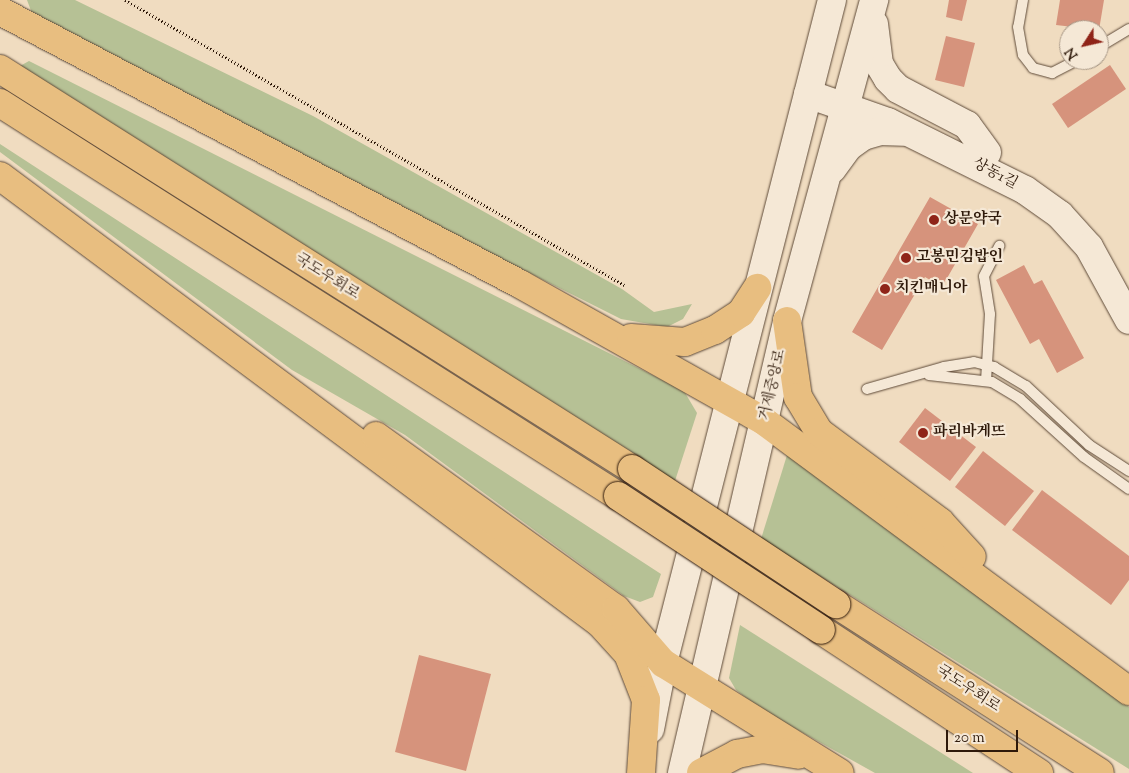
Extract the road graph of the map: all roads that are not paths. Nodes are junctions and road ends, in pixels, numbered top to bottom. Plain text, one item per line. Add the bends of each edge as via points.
1 (832, 0) edge
2 (1022, 0) edge
3 (872, 7) edge
4 (0, 11) edge
5 (1129, 29) edge
6 (1109, 42) edge
7 (1059, 69) edge
8 (11, 77) edge
9 (810, 86) junction
10 (850, 98) junction
11 (7, 107) edge
12 (912, 132) junction
13 (987, 153) junction
14 (0, 176) edge
15 (825, 181) junction
16 (1000, 246) dead end
17 (1129, 287) edge
18 (757, 288) junction
19 (1129, 320) edge
20 (787, 322) junction
21 (611, 334) junction
22 (987, 365) junction
23 (929, 375) junction
24 (986, 381) junction
25 (867, 389) dead end
26 (729, 401) junction
27 (315, 411) junction
28 (764, 421) junction
29 (1129, 471) edge
30 (1129, 489) edge
31 (1018, 605) junction
32 (663, 663) junction
33 (702, 690) junction
34 (1129, 691) edge
35 (810, 757) junction
36 (642, 773) edge
37 (682, 773) edge
38 (701, 773) edge
39 (840, 773) edge
40 (1039, 773) edge
41 (1100, 773) edge

1 - 9 main road
2 - 7 lane via 1018,27 1023,55 1033,68 1052,73
3 - 10 main road, 거제중앙로
3 - 13 main road via 879,64 888,79 898,89 967,125
4 - 21 highway via 44,38 397,218
5 - 6 lane
8 - 41 highway, 국도우회로, bridge via 632,469
9 - 10 main road, 상동1길
9 - 18 main road
10 - 12 main road, 상동1길
10 - 13 main road, 상동1길
10 - 15 main road, 거제중앙로
11 - 40 highway, 국도우회로, bridge via 618,496
12 - 15 main road via 880,130 863,136 848,147
12 - 19 main road, 상동1길 via 1025,190 1060,215 1089,247
13 - 17 main road, 상동1길 via 1073,206 1102,240
14 - 27 highway
15 - 20 main road, 거제중앙로
16 - 22 lane via 984,276 990,314
18 - 21 highway via 741,314 685,342 654,343
18 - 26 main road
20 - 28 main road, 거제중앙로
20 - 31 highway via 798,397 819,432 940,522
21 - 26 highway
22 - 23 lane via 974,362
22 - 24 lane
22 - 29 lane via 1026,386 1089,446
23 - 24 lane
23 - 25 lane
24 - 30 lane via 1020,399 1084,457
26 - 28 highway
26 - 32 main road
27 - 32 highway via 366,430 417,462 616,609
27 - 36 highway via 614,637 628,654 646,700
28 - 31 highway
28 - 33 main road, 거제중앙로
31 - 34 highway
32 - 33 highway
32 - 36 main road
33 - 35 highway
33 - 37 main road, 거제중앙로
35 - 38 highway via 762,749 737,754
35 - 39 highway

